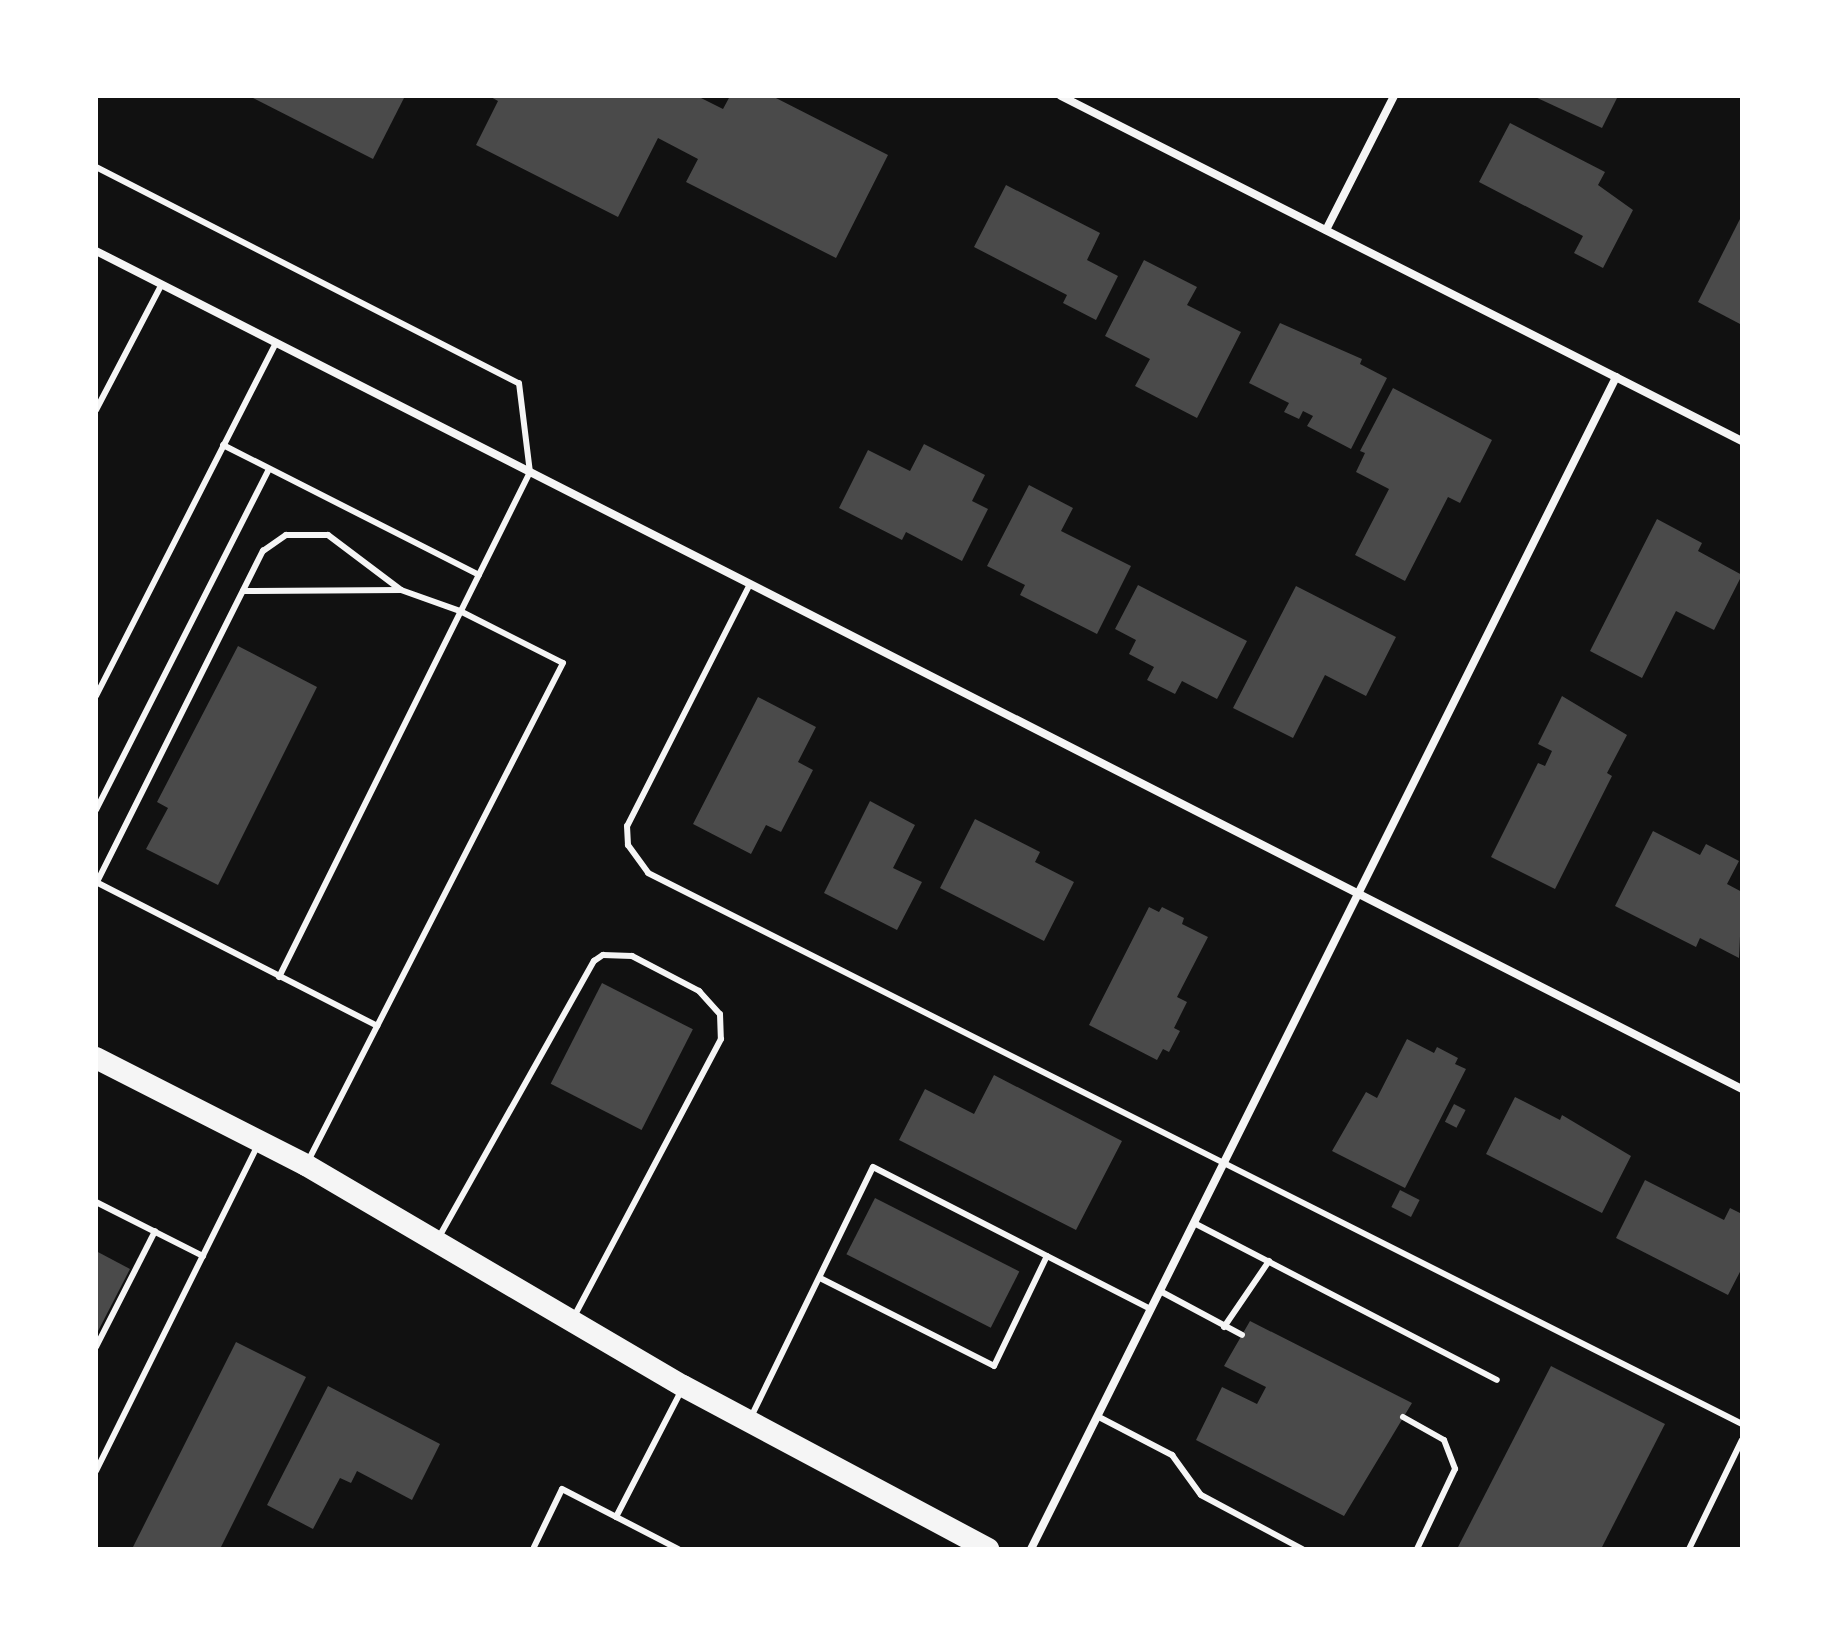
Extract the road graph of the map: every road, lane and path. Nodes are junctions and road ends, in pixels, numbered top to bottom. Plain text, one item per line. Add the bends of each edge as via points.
1 (1061, 96) edge
2 (1394, 96) edge
3 (96, 167) edge
4 (1326, 230) junction
5 (96, 251) edge
6 (162, 284) junction
7 (276, 342) junction
8 (1616, 377) junction
9 (96, 410) edge
10 (1742, 441) edge
11 (223, 445) junction
12 (269, 469) junction
13 (530, 472) junction
14 (479, 575) junction
15 (750, 584) junction
16 (401, 590) junction
17 (243, 591) junction
18 (460, 611) junction
19 (96, 696) edge
20 (96, 810) edge
21 (96, 883) edge
22 (1359, 894) junction
23 (279, 977) junction
24 (377, 1026) junction
25 (96, 1058) edge
26 (1742, 1089) edge
27 (260, 1141) junction
28 (306, 1165) junction
29 (1223, 1165) junction
30 (96, 1202) edge
31 (1194, 1223) junction
32 (155, 1231) junction
33 (437, 1241) junction
34 (203, 1256) junction
35 (1047, 1256) junction
36 (1269, 1261) junction
37 (820, 1278) junction
38 (1160, 1291) junction
39 (1151, 1309) junction
40 (573, 1320) junction
41 (1224, 1327) junction
42 (1242, 1335) dead end
43 (96, 1347) edge
44 (1497, 1380) dead end
45 (683, 1386) junction
46 (1097, 1416) junction
47 (1403, 1417) dead end
48 (748, 1422) junction
49 (1742, 1424) edge
50 (1742, 1440) edge
51 (96, 1471) edge
52 (616, 1517) junction
53 (534, 1547) dead end
54 (678, 1549) edge
55 (988, 1549) edge
56 (1031, 1549) edge
57 (1302, 1549) edge
58 (1417, 1549) edge
59 (1689, 1549) edge

1 - 4 street
2 - 4 street
3 - 13 lane via 519,383
4 - 8 street
5 - 6 street
6 - 7 street
6 - 9 lane
7 - 11 lane
7 - 13 street
8 - 10 street
8 - 22 street
11 - 12 lane
11 - 19 lane
12 - 14 lane
12 - 20 lane
13 - 14 lane
13 - 15 street
14 - 18 lane
15 - 22 street
15 - 29 lane via 627,826 628,845 648,873
16 - 17 lane
16 - 17 lane via 328,535 286,535 263,551
16 - 18 lane
17 - 21 lane
18 - 23 lane
18 - 24 lane via 563,663
21 - 23 lane
22 - 26 street
22 - 29 street
23 - 24 lane
24 - 28 lane
25 - 27 highway
27 - 28 highway
27 - 34 lane
28 - 33 highway
29 - 31 street
29 - 49 lane
30 - 32 lane
31 - 36 lane
31 - 38 street
32 - 34 lane
32 - 43 lane
33 - 40 highway
33 - 40 lane via 594,961 603,955 632,956 699,991 720,1014 721,1039
34 - 51 lane
35 - 37 lane via 994,1366
35 - 37 lane via 873,1167
35 - 39 lane
36 - 41 lane
36 - 44 lane
37 - 48 lane
38 - 39 street
38 - 41 lane
39 - 46 street
40 - 45 highway
41 - 42 lane
45 - 48 highway
45 - 52 lane
46 - 56 street
46 - 57 lane via 1172,1455 1201,1495
47 - 58 lane via 1444,1440 1455,1469
48 - 55 highway
50 - 59 lane
52 - 53 lane via 562,1489
52 - 54 lane

